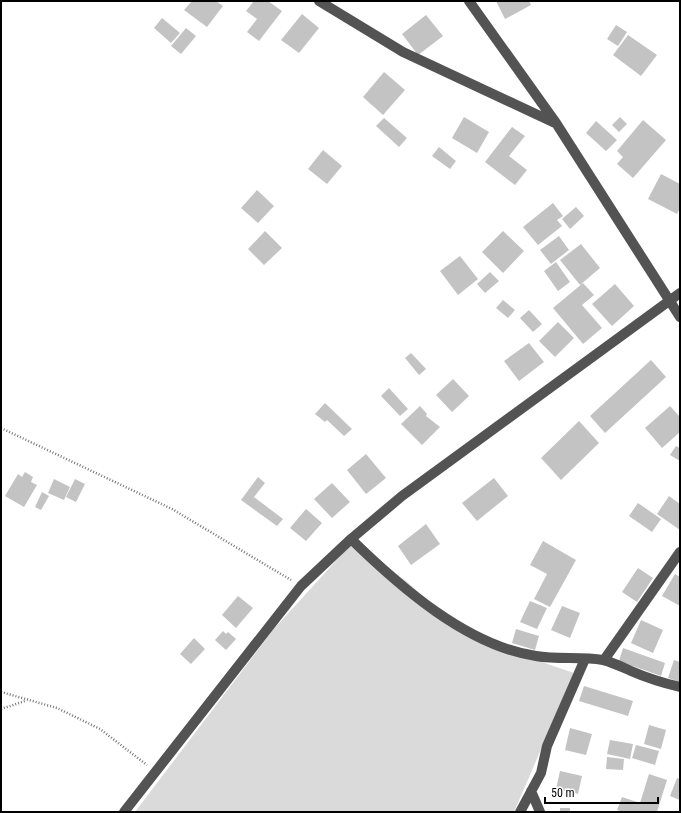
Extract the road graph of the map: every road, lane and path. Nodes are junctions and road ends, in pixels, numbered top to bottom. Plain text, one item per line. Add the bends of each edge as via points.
1 (320, 1) edge
2 (468, 1) edge
3 (556, 123) junction
4 (680, 293) edge
5 (670, 300) junction
6 (680, 317) edge
7 (1, 428) edge
8 (351, 539) junction
9 (680, 552) edge
10 (301, 586) junction
11 (586, 659) junction
12 (604, 660) junction
13 (680, 687) edge
14 (1, 692) edge
15 (25, 700) junction
16 (1, 709) edge
17 (156, 772) junction
18 (531, 792) junction
19 (124, 812) edge
20 (520, 812) edge
21 (540, 812) edge

1 - 3 street via 403,52
2 - 3 street
3 - 5 street
4 - 5 street
5 - 6 street
5 - 8 street via 402,496
7 - 10 path via 172,509
8 - 10 street
8 - 11 street via 376,564 424,603 469,633 509,649 536,656
9 - 12 street
10 - 17 street
11 - 12 street
11 - 18 street via 547,746 541,773
12 - 13 street via 656,682
14 - 15 path
15 - 16 path
15 - 17 path via 58,708 100,729
17 - 19 street
18 - 20 street
18 - 21 street

